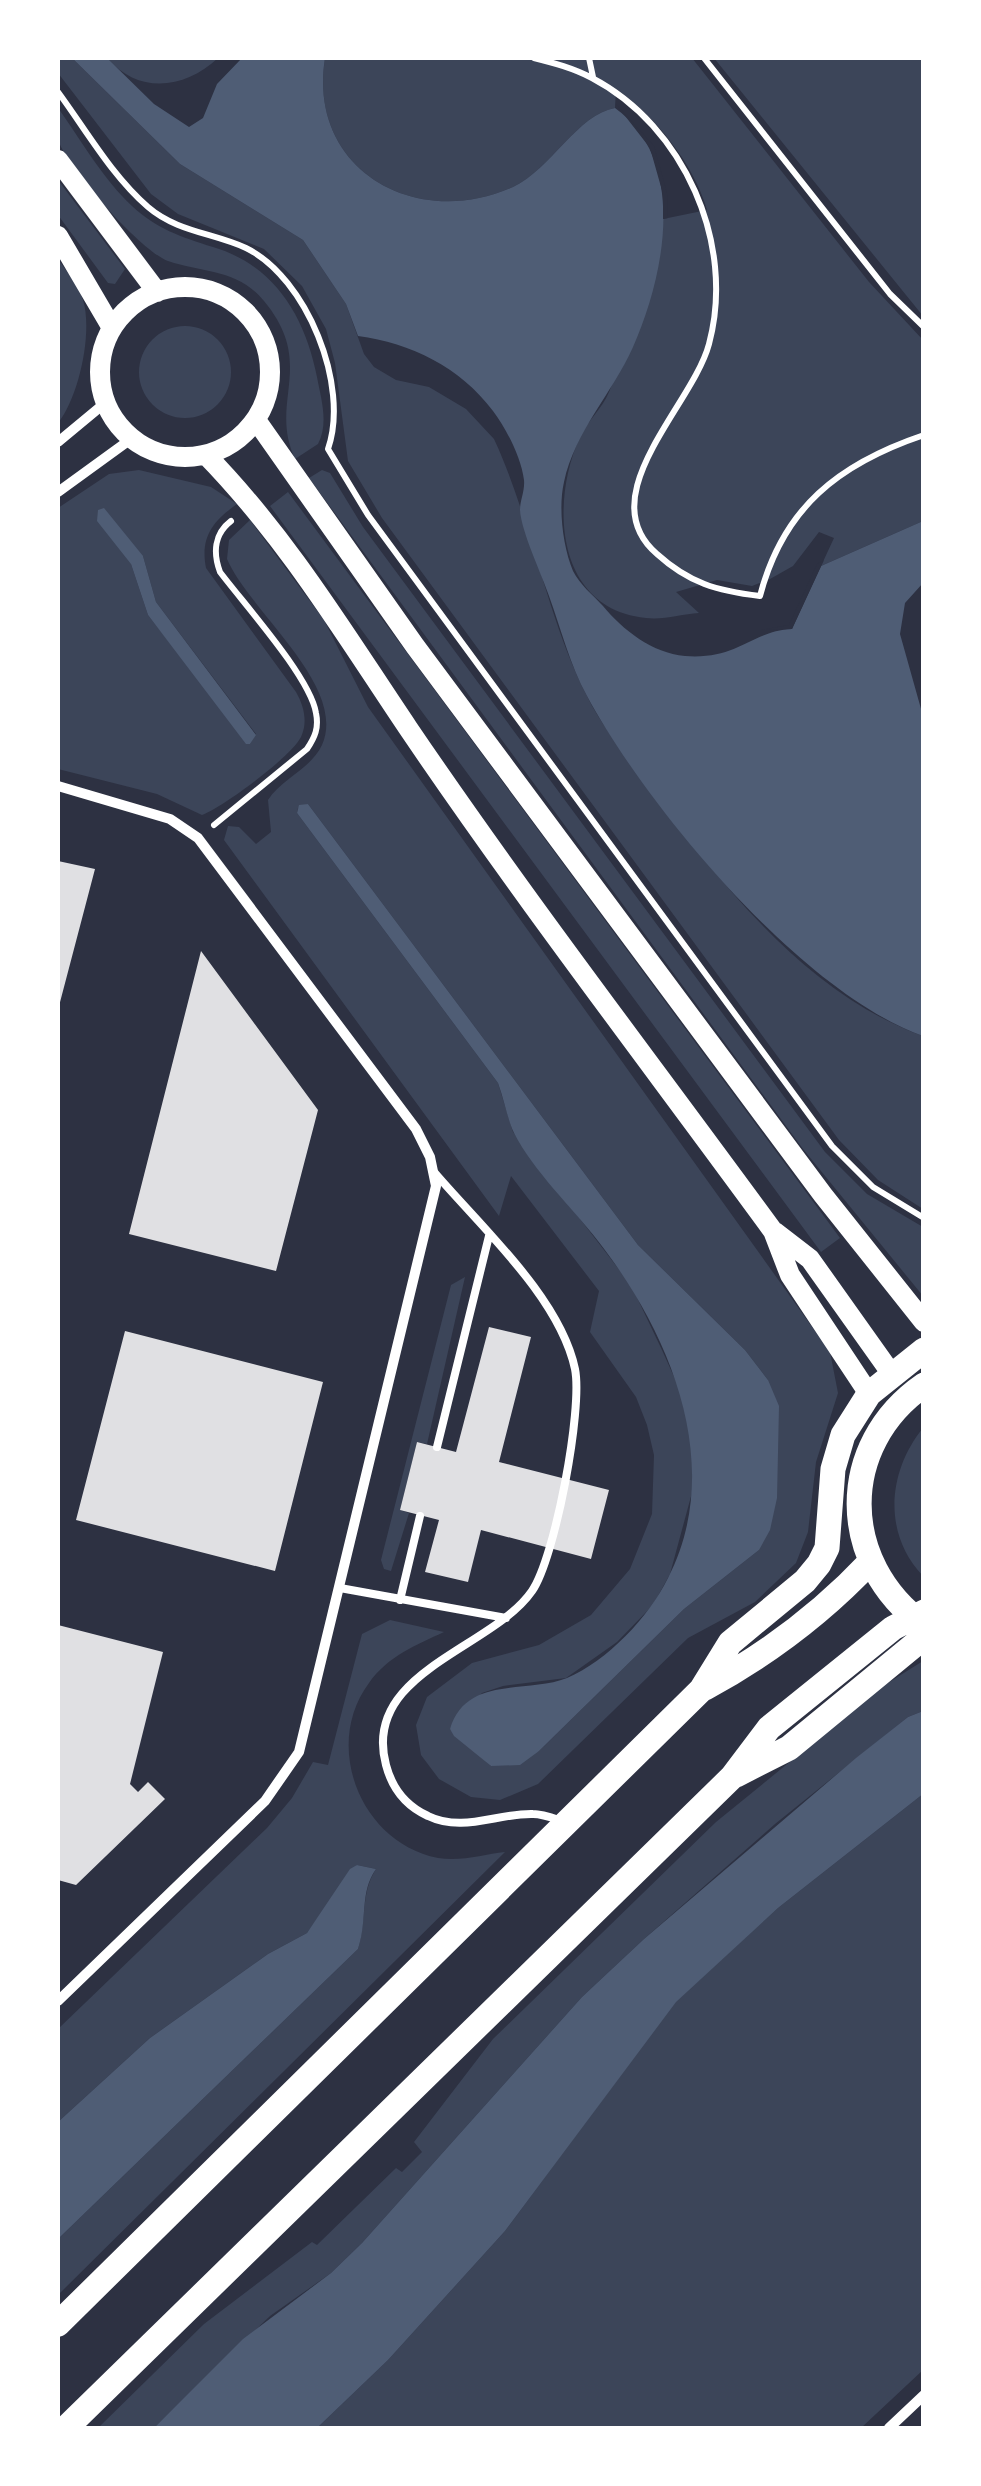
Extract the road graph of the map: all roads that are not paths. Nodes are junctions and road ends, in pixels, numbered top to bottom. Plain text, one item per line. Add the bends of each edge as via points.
1 (58, 160) edge
2 (58, 236) edge
3 (157, 292) junction
4 (112, 328) junction
5 (105, 403) junction
6 (256, 420) junction
7 (131, 439) junction
8 (58, 442) edge
9 (206, 455) junction
10 (58, 492) edge
11 (58, 786) edge
12 (435, 1172) junction
13 (773, 1231) junction
14 (489, 1236) junction
15 (924, 1322) edge
16 (924, 1350) edge
17 (891, 1372) junction
18 (914, 1392) edge
19 (869, 1394) junction
20 (437, 1446) dead end
21 (420, 1516) dead end
22 (871, 1560) junction
23 (340, 1588) junction
24 (400, 1600) junction
25 (506, 1618) junction
26 (920, 1622) edge
27 (701, 1690) junction
28 (567, 1822) junction
29 (58, 2000) edge
30 (58, 2324) edge
31 (924, 2395) edge
32 (66, 2428) edge
33 (889, 2428) edge

1 - 3 main road
2 - 4 main road
3 - 4 main road via 131,306
3 - 6 main road via 202,290 243,309 261,333 270,362 268,393
4 - 5 main road via 101,364
5 - 7 main road
5 - 8 street
6 - 9 main road via 234,442
6 - 15 main road via 822,1194
7 - 9 main road via 180,458
7 - 10 street
9 - 13 main road via 254,504
11 - 12 street via 170,819 198,838 416,1129
12 - 14 lane
12 - 23 street via 433,1206
13 - 17 main road via 810,1258
13 - 19 main road via 790,1275
14 - 20 lane
14 - 25 lane via 560,1326 579,1404 537,1583
16 - 17 main road
17 - 18 main road
17 - 19 main road
18 - 22 main road via 870,1442 862,1470 860,1528
19 - 27 main road via 842,1435 832,1469 827,1548 806,1581 730,1643
21 - 24 lane
22 - 26 main road via 883,1586
22 - 27 main road via 747,1666
23 - 24 lane
23 - 29 street via 304,1736 285,1776
24 - 25 lane
25 - 28 lane via 434,1663 403,1694 387,1722 387,1771 403,1798 446,1822 533,1814
26 - 32 main road via 789,1748 732,1777
27 - 28 main road
28 - 30 main road
31 - 33 street

